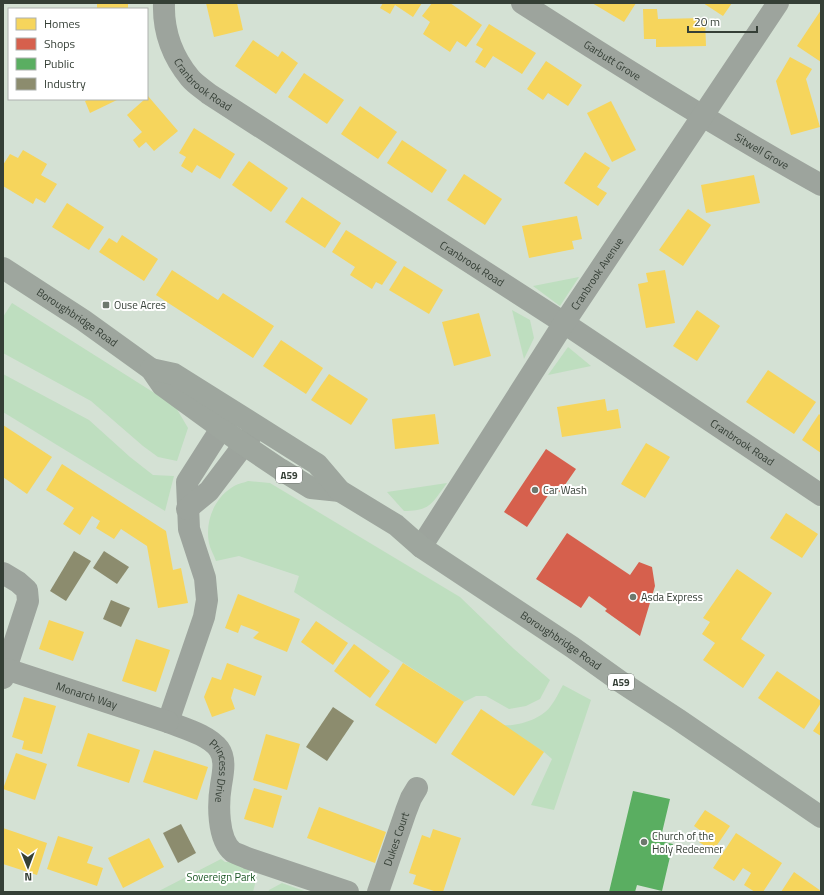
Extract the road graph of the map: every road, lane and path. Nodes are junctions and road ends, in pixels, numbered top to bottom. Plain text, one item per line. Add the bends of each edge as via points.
1 (164, 3) edge
2 (522, 3) edge
3 (778, 3) edge
4 (702, 117) junction
5 (821, 185) edge
6 (3, 268) edge
7 (564, 323) junction
8 (227, 419) junction
9 (258, 426) junction
10 (243, 444) junction
11 (340, 491) junction
12 (821, 495) edge
13 (187, 509) junction
14 (421, 547) junction
15 (3, 573) edge
16 (5, 674) edge
17 (168, 722) junction
18 (418, 788) dead end
19 (821, 817) edge
20 (348, 892) edge
21 (378, 892) edge

1 - 7 street, Cranbrook Road via 163,16 168,40 179,63 191,79 209,94
2 - 4 street, Garbutt Grove
3 - 4 street, Cranbrook Avenue
4 - 5 street, Sitwell Grove
4 - 7 street, Cranbrook Avenue
6 - 8 main road, Boroughbridge Road / A59 via 83,320 151,369 162,385
7 - 12 street, Cranbrook Road
7 - 14 street, Cranbrook Avenue
8 - 9 main road, Boroughbridge Road / A59
8 - 10 main road, Boroughbridge Road / A59
8 - 13 street via 187,482
9 - 10 street
9 - 11 main road, Boroughbridge Road / A59 via 317,464
10 - 11 main road, Boroughbridge Road / A59 via 311,488
10 - 13 street via 209,491
11 - 14 main road, Boroughbridge Road / A59 via 396,525
13 - 17 street via 189,529 205,578 207,600 204,617
14 - 19 main road, Boroughbridge Road / A59
15 - 16 street, Monarch Way via 27,590 28,601
16 - 17 street, Monarch Way
17 - 20 street, Princess Drive via 208,738 220,749 224,765 219,815 223,837 233,851
18 - 21 street, Dukes Court via 406,810

